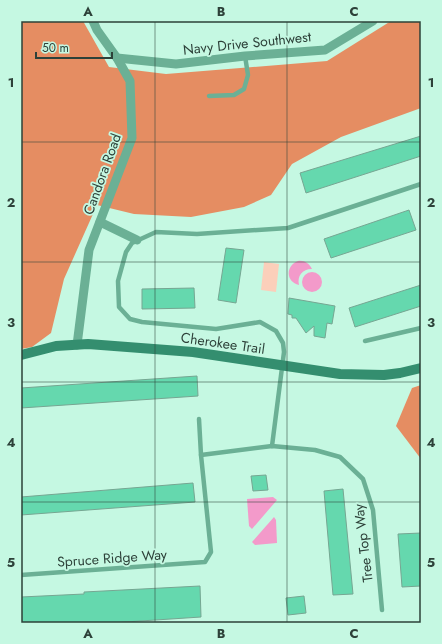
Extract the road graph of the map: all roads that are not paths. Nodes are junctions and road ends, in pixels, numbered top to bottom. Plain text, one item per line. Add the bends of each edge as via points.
1 (93, 21) edge
2 (373, 21) edge
3 (245, 56) junction
4 (117, 58) junction
5 (209, 96) dead end
6 (421, 184) edge
7 (100, 222) junction
8 (136, 240) junction
9 (421, 328) edge
10 (365, 341) dead end
11 (77, 345) junction
12 (21, 355) edge
13 (283, 365) junction
14 (421, 368) edge
15 (199, 419) dead end
16 (272, 446) junction
17 (201, 455) junction
18 (21, 575) edge
19 (382, 610) dead end

1 - 4 street, Candora Road
2 - 3 street, Navy Drive Southwest via 325,50
3 - 4 street, Navy Drive Southwest via 176,64
3 - 5 lane via 248,75 244,89 234,95
4 - 7 street, Candora Road via 130,82 132,138
6 - 8 lane via 288,228 197,234 156,232
7 - 8 street
7 - 11 street, Candora Road via 90,250
8 - 13 lane via 126,252 118,281 119,307 130,319 216,330 260,322 276,331 283,342
9 - 10 lane
11 - 12 street, Cherokee Trail via 56,346
11 - 13 street, Cherokee Trail via 184,351
13 - 14 street, Cherokee Trail via 363,375 400,373
13 - 16 lane
15 - 17 lane
16 - 17 lane, Tree Top Way
16 - 19 lane, Tree Top Way via 315,450 340,458 363,479 373,510
17 - 18 lane, Spruce Ridge Way via 211,552 205,562

